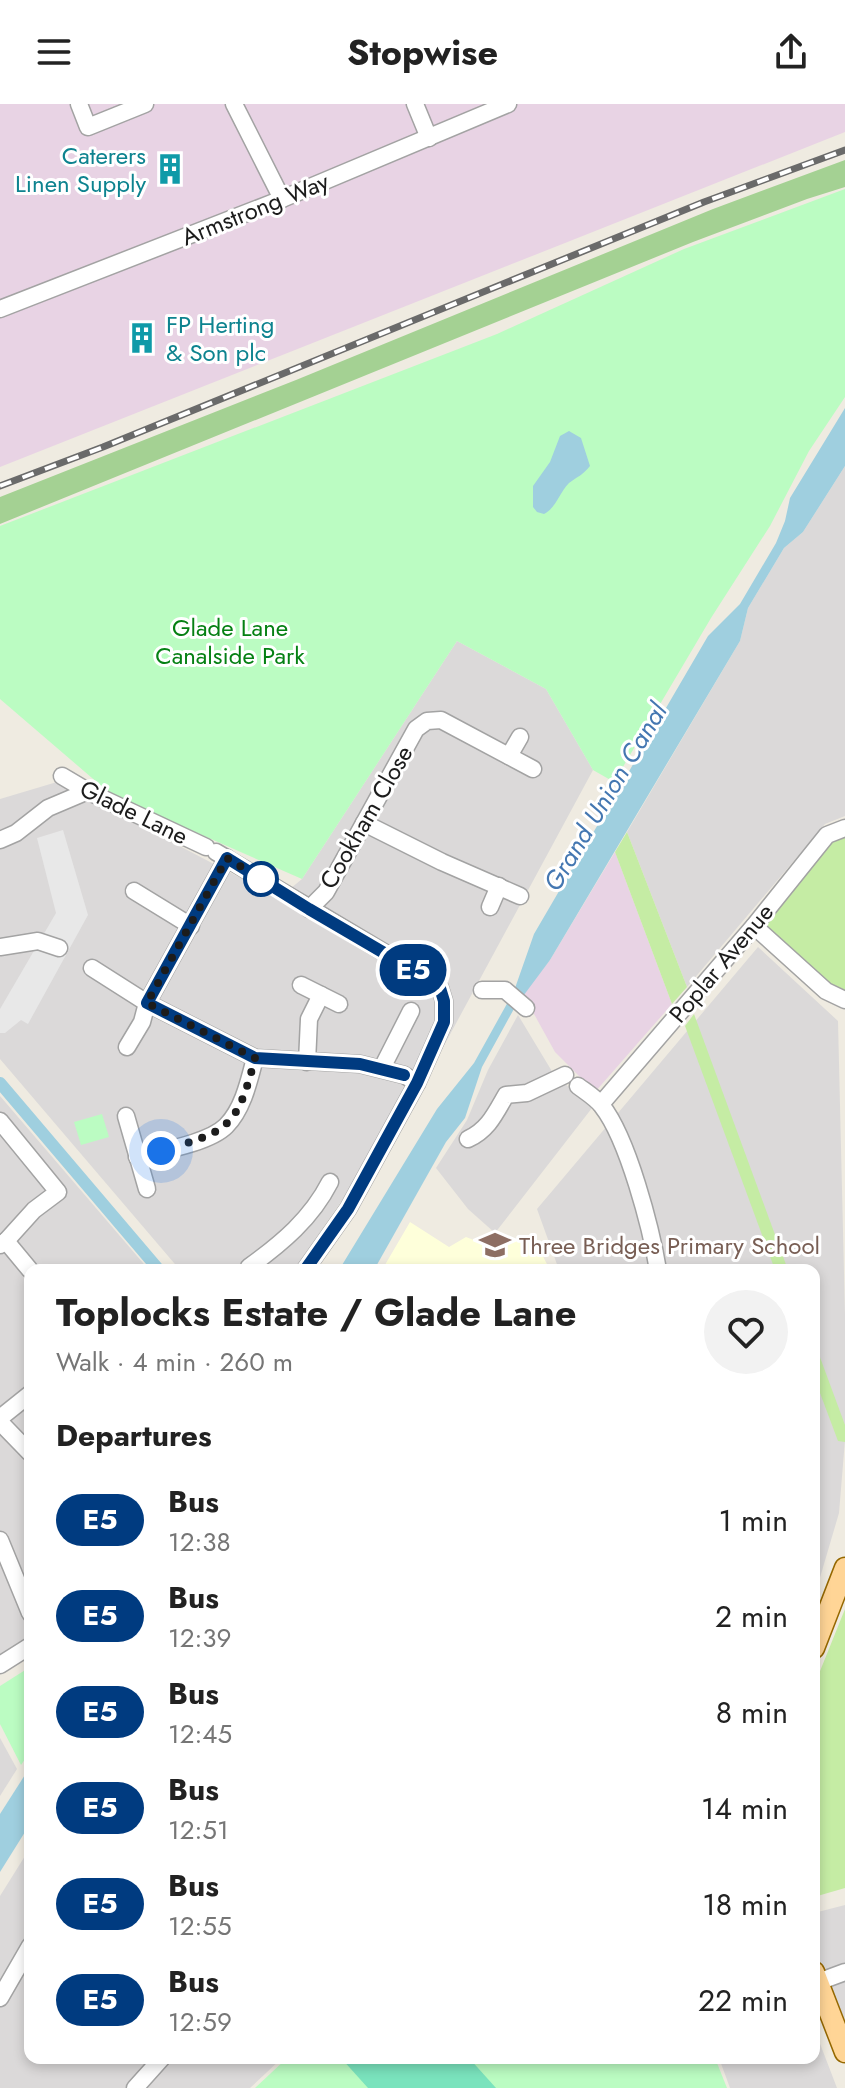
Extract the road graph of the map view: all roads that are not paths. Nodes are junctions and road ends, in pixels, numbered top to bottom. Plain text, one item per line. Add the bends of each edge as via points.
1 (79, 104) edge
2 (145, 104) edge
3 (234, 104) edge
4 (415, 104) edge
5 (508, 104) edge
6 (429, 138) junction
7 (282, 199) junction
8 (0, 309) edge
9 (520, 737) dead end
10 (509, 756) junction
11 (533, 769) dead end
12 (62, 776) dead end
13 (84, 790) junction
14 (364, 823) junction
15 (845, 828) edge
16 (0, 840) edge
17 (217, 852) junction
18 (499, 886) junction
19 (134, 891) dead end
20 (520, 896) dead end
21 (490, 907) dead end
22 (309, 909) junction
23 (191, 926) junction
24 (754, 926) junction
25 (0, 947) edge
26 (59, 948) dead end
27 (92, 968) dead end
28 (301, 985) dead end
29 (482, 990) dead end
30 (321, 995) junction
31 (845, 1000) edge
32 (147, 1003) junction
33 (339, 1004) dead end
34 (526, 1008) dead end
35 (411, 1011) dead end
36 (127, 1047) dead end
37 (255, 1058) junction
38 (307, 1062) junction
39 (382, 1068) junction
40 (565, 1075) dead end
41 (417, 1083) junction
42 (578, 1086) dead end
43 (601, 1104) junction
44 (126, 1116) dead end
45 (0, 1121) edge
46 (468, 1139) dead end
47 (137, 1157) junction
48 (147, 1189) dead end
49 (348, 1209) junction
50 (3, 1243) edge
51 (24, 1264) edge
52 (253, 1264) edge
53 (309, 1264) edge
54 (657, 1264) edge
55 (24, 1399) edge
56 (0, 1420) edge
57 (24, 1446) edge
58 (0, 1540) edge
59 (845, 1568) edge
60 (24, 1598) edge
61 (820, 1633) edge
62 (24, 1650) edge
63 (0, 1665) edge
64 (24, 1956) edge
65 (845, 1972) edge
66 (820, 1976) edge
67 (820, 1987) edge
68 (0, 1998) edge
69 (845, 2052) edge
70 (157, 2064) edge
71 (135, 2088) edge

1 - 2 street via 88,127
3 - 7 street
4 - 6 street
5 - 6 street, Armstrong Way
6 - 7 street, Armstrong Way
7 - 8 street, Armstrong Way
9 - 10 street
10 - 11 street, Cookham Close
10 - 14 street, Cookham Close via 441,720 427,721 416,729
12 - 13 street, Glade Lane
13 - 16 street
13 - 17 street, Glade Lane
14 - 18 street
14 - 22 street, Cookham Close via 326,892
15 - 24 street, Poplar Avenue via 827,835
17 - 22 street, Glade Lane
17 - 23 street
18 - 20 street
18 - 21 street
19 - 23 street
22 - 41 street, Glade Lane via 440,988 444,1022
23 - 32 street
24 - 31 street via 826,991
24 - 43 street, Poplar Avenue
25 - 26 street via 38,941
27 - 32 street
28 - 30 street
29 - 34 street via 505,990
30 - 33 street
30 - 38 street via 309,1019
32 - 36 street
32 - 37 street
35 - 39 street
37 - 38 street
37 - 47 street via 246,1092 226,1126 209,1137
38 - 39 street
39 - 41 street
40 - 46 street via 527,1093 506,1095 491,1122
41 - 49 street
42 - 43 street
43 - 54 street via 638,1190
44 - 47 street
45 - 50 street via 58,1192
47 - 48 street
49 - 52 street via 327,1187 308,1217
49 - 53 street
50 - 51 street
55 - 56 street
56 - 57 street
58 - 60 street
59 - 61 main road
62 - 63 street
64 - 68 street
65 - 66 street
67 - 69 main road
70 - 71 street

